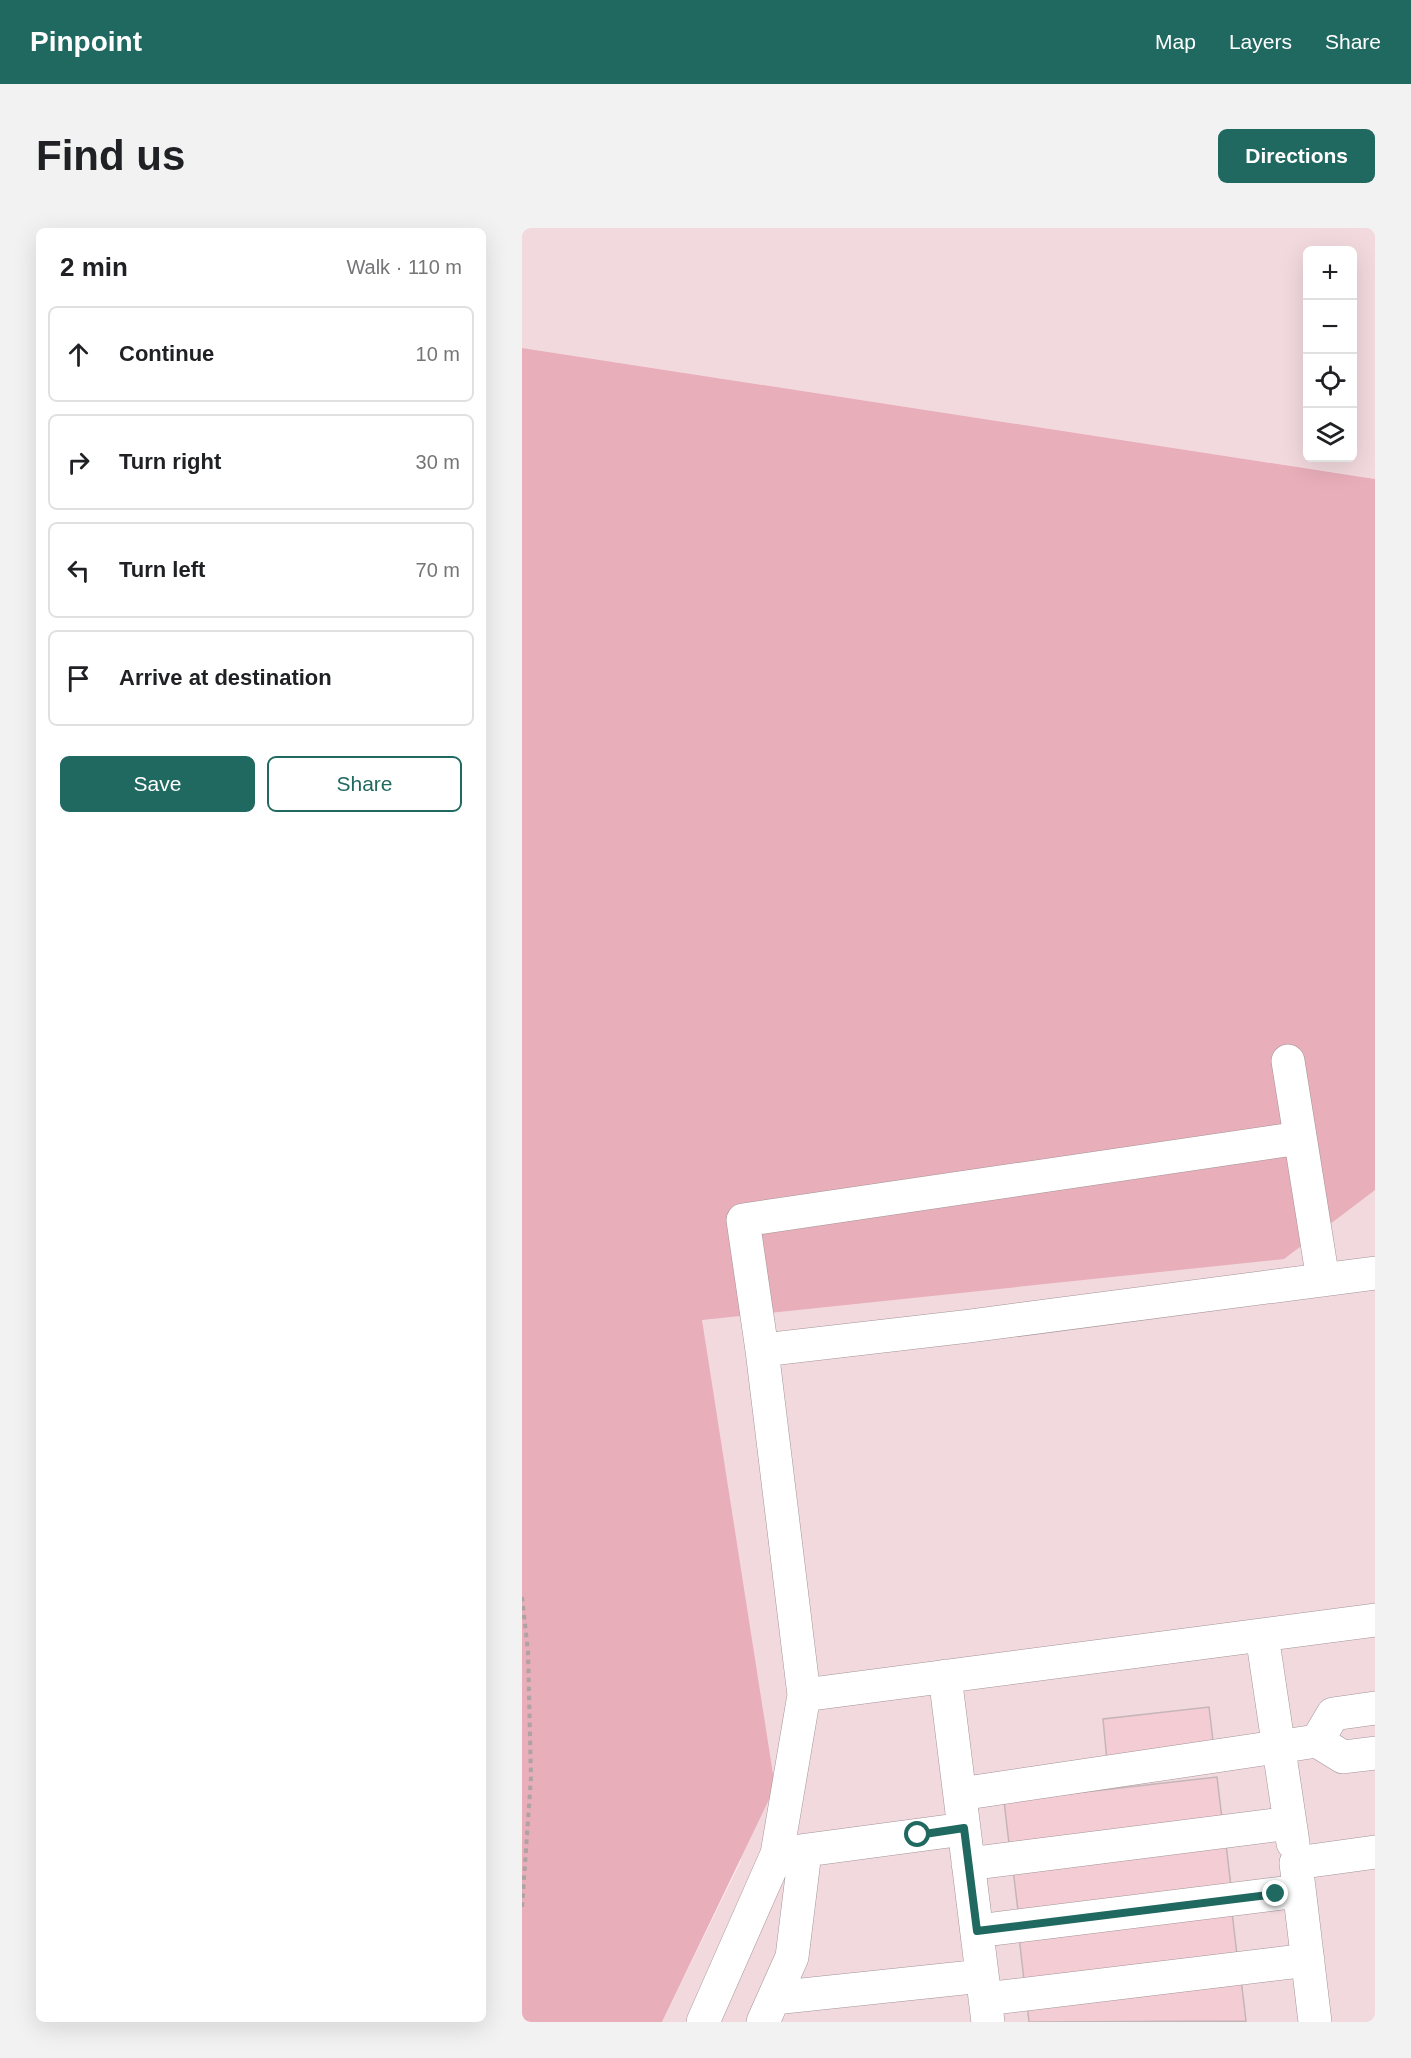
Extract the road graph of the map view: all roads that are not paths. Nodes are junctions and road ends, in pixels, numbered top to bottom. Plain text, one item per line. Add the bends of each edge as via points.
1 (1288, 1061) dead end
2 (1300, 1138) junction
3 (1375, 1273) edge
4 (1323, 1280) junction
5 (762, 1350) junction
6 (1375, 1620) edge
7 (1262, 1635) junction
8 (945, 1676) junction
9 (804, 1695) junction
10 (1375, 1708) edge
11 (1375, 1733) edge
12 (1317, 1742) junction
13 (1278, 1748) junction
14 (1375, 1753) edge
15 (960, 1794) junction
16 (1290, 1823) junction
17 (964, 1828) junction
18 (1375, 1852) edge
19 (791, 1853) junction
20 (968, 1864) junction
21 (1297, 1877) junction
22 (977, 1931) junction
23 (1308, 1960) junction
24 (985, 1999) edge
25 (768, 2010) edge
26 (703, 2022) edge
27 (1316, 2022) edge

1 - 2 lane
2 - 4 lane
2 - 5 lane via 743,1220
3 - 4 lane
4 - 5 lane
5 - 9 lane
6 - 7 lane
7 - 8 lane
7 - 13 lane
8 - 9 lane
8 - 15 lane
9 - 19 lane
10 - 12 lane via 1333,1714
11 - 12 lane
12 - 13 lane
12 - 14 lane via 1343,1757
13 - 15 lane
13 - 16 lane
15 - 17 lane
16 - 20 lane
16 - 21 lane
17 - 19 lane
17 - 20 lane
18 - 21 lane
19 - 25 lane via 792,1957
19 - 26 lane
20 - 22 lane
21 - 22 lane
21 - 23 lane
22 - 24 lane
23 - 24 lane
23 - 27 lane
24 - 25 lane

